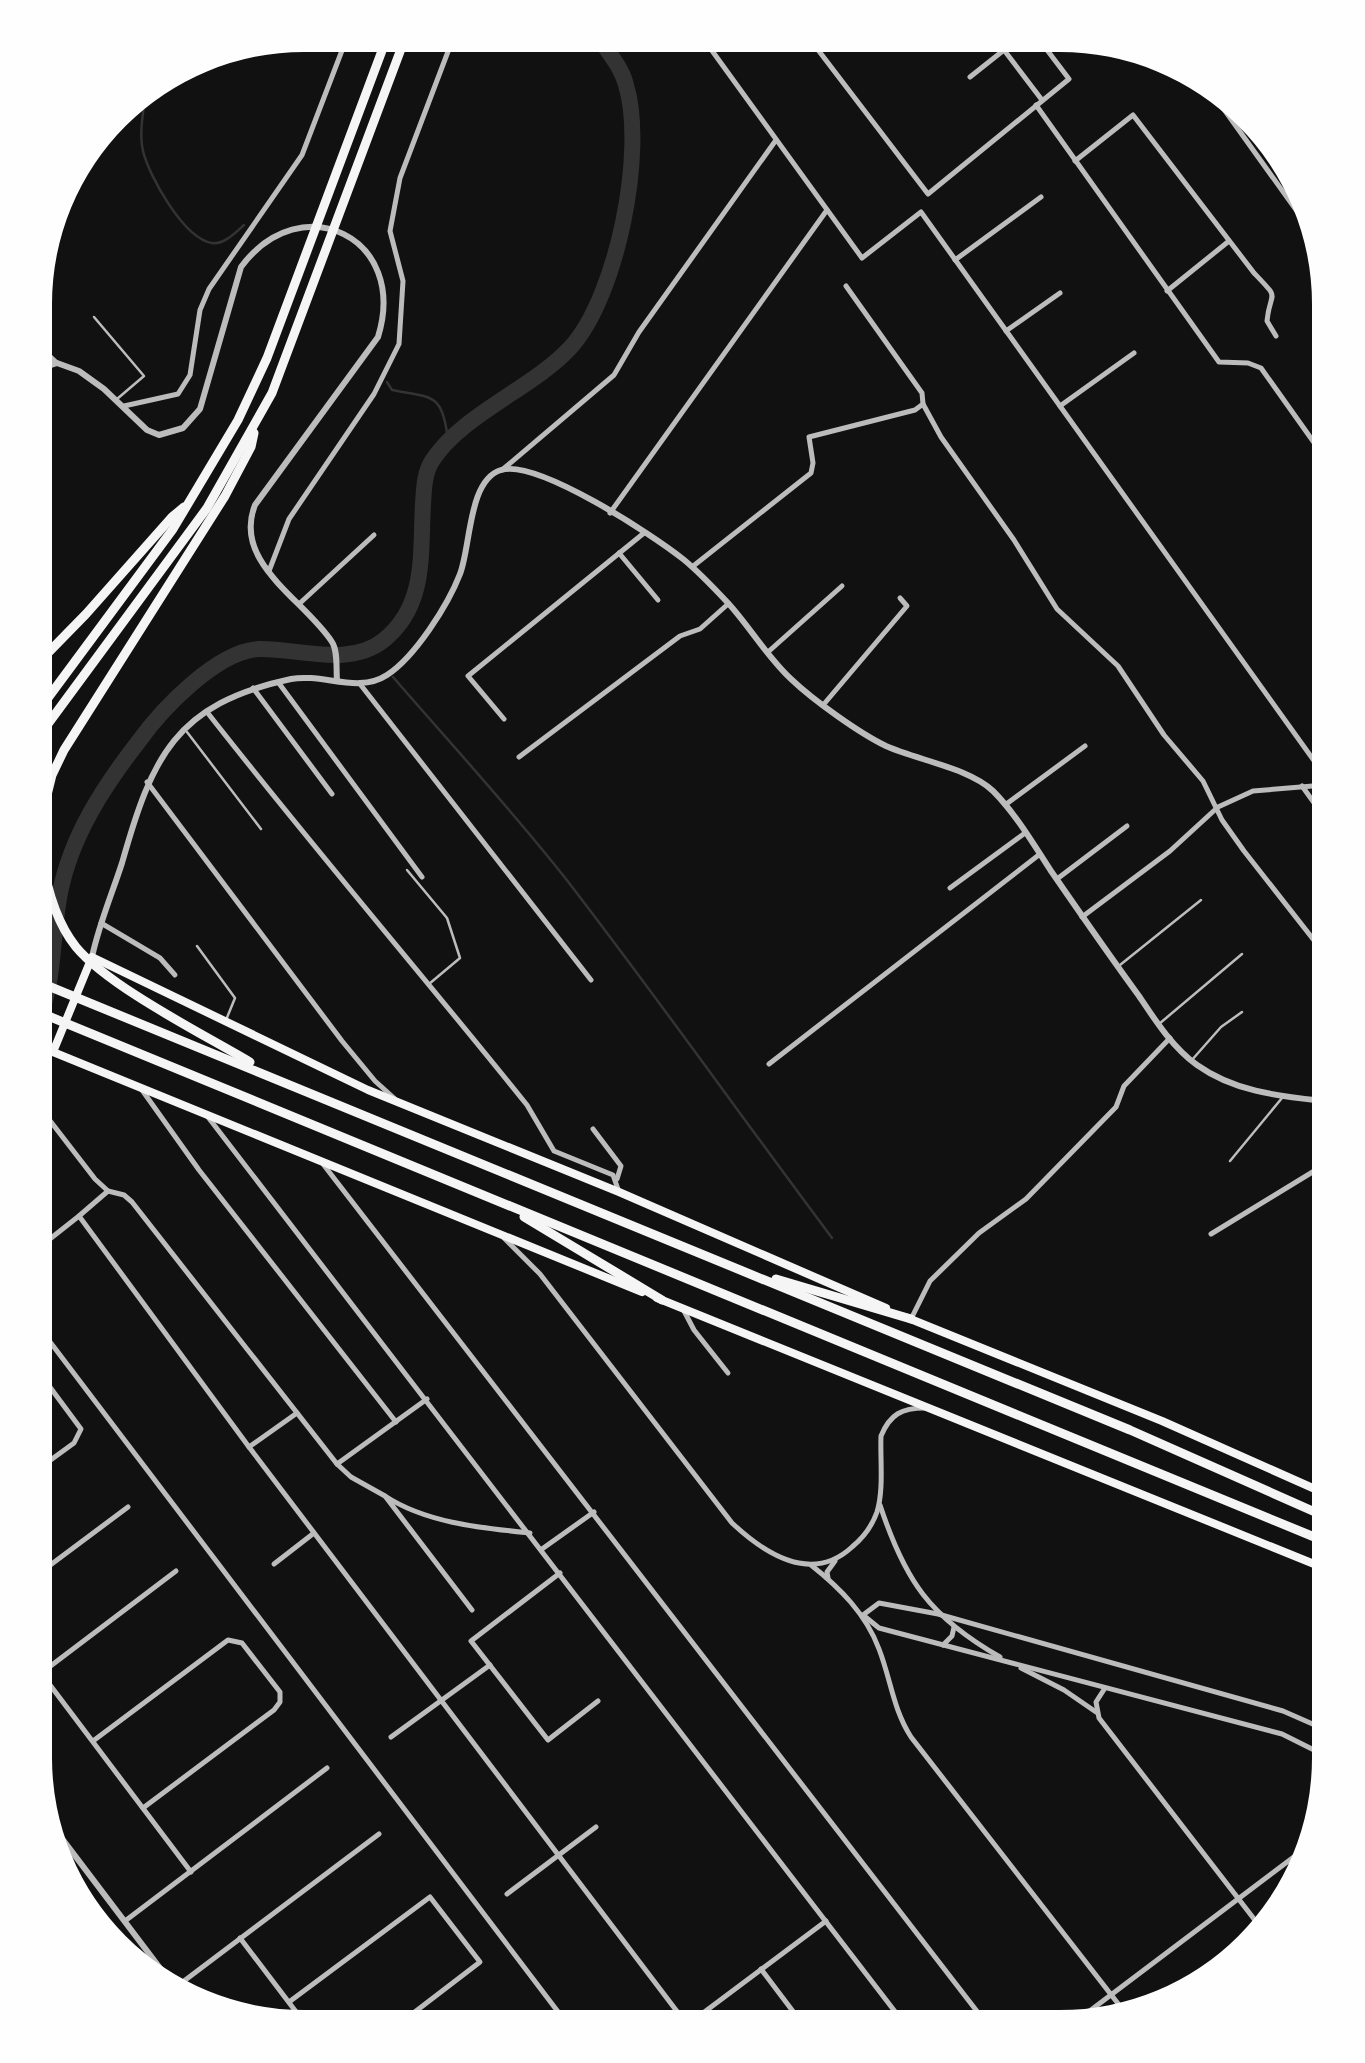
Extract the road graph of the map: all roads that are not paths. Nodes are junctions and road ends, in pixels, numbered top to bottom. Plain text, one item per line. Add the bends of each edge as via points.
1 (341, 52) edge
2 (382, 52) edge
3 (400, 52) edge
4 (448, 52) edge
5 (713, 52) edge
6 (820, 52) edge
7 (1001, 52) edge
8 (1006, 52) edge
9 (1049, 52) edge
10 (970, 77) dead end
11 (1042, 100) junction
12 (1036, 105) junction
13 (1230, 118) edge
14 (776, 140) junction
15 (1075, 160) junction
16 (1041, 197) dead end
17 (1291, 203) edge
18 (827, 210) junction
19 (1229, 241) junction
20 (955, 260) junction
21 (846, 286) dead end
22 (1167, 291) junction
23 (1060, 293) dead end
24 (94, 317) dead end
25 (1006, 331) junction
26 (1276, 336) dead end
27 (1134, 353) dead end
28 (52, 358) edge
29 (57, 363) junction
30 (52, 365) edge
31 (117, 399) junction
32 (923, 404) junction
33 (124, 406) junction
34 (1060, 406) junction
35 (255, 425) junction
36 (1312, 440) edge
37 (502, 470) junction
38 (189, 504) junction
39 (610, 513) junction
40 (644, 533) junction
41 (374, 535) dead end
42 (619, 553) junction
43 (692, 567) junction
44 (269, 571) junction
45 (842, 586) dead end
46 (900, 598) dead end
47 (658, 600) dead end
48 (299, 604) junction
49 (729, 604) junction
50 (52, 649) edge
51 (768, 652) junction
52 (337, 680) junction
53 (278, 682) junction
54 (360, 684) junction
55 (253, 688) junction
56 (52, 691) edge
57 (824, 704) junction
58 (207, 712) junction
59 (52, 719) edge
60 (504, 719) dead end
61 (185, 729) junction
62 (1085, 746) dead end
63 (519, 757) dead end
64 (1312, 758) edge
65 (52, 775) edge
66 (147, 782) junction
67 (1302, 786) junction
68 (1312, 786) edge
69 (332, 794) dead end
70 (1312, 800) edge
71 (1005, 805) junction
72 (1217, 807) junction
73 (1127, 826) dead end
74 (261, 829) dead end
75 (1025, 833) junction
76 (1040, 854) junction
77 (407, 870) dead end
78 (422, 877) dead end
79 (1057, 879) junction
80 (950, 888) dead end
81 (52, 899) edge
82 (1201, 900) dead end
83 (1082, 917) junction
84 (101, 923) junction
85 (1312, 938) edge
86 (197, 946) dead end
87 (1242, 954) dead end
88 (92, 957) junction
89 (1117, 967) junction
90 (175, 975) dead end
91 (591, 980) dead end
92 (429, 984) junction
93 (52, 988) edge
94 (1242, 1012) dead end
95 (52, 1017) edge
96 (225, 1023) junction
97 (1158, 1024) junction
98 (1170, 1038) junction
99 (53, 1052) joint
100 (1192, 1061) junction
101 (769, 1064) dead end
102 (274, 1076) junction
103 (140, 1087) junction
104 (1282, 1098) junction
105 (1312, 1100) edge
106 (400, 1103) junction
107 (206, 1113) junction
108 (52, 1124) edge
109 (593, 1129) dead end
110 (319, 1159) junction
111 (1230, 1161) dead end
112 (1312, 1172) edge
113 (617, 1179) junction
114 (108, 1191) junction
115 (619, 1192) junction
116 (499, 1201) junction
117 (79, 1216) junction
118 (497, 1231) junction
119 (1211, 1234) dead end
120 (52, 1237) edge
121 (725, 1264) junction
122 (662, 1300) junction
123 (683, 1309) junction
124 (911, 1319) junction
125 (52, 1344) edge
126 (728, 1373) dead end
127 (52, 1390) edge
128 (427, 1399) junction
129 (930, 1408) junction
130 (297, 1413) junction
131 (396, 1422) junction
132 (249, 1447) junction
133 (52, 1458) edge
134 (337, 1464) junction
135 (1312, 1488) edge
136 (385, 1496) junction
137 (879, 1502) junction
138 (128, 1507) dead end
139 (1312, 1511) edge
140 (594, 1512) junction
141 (887, 1528) junction
142 (868, 1530) junction
143 (314, 1533) junction
144 (530, 1534) junction
145 (1312, 1536) edge
146 (542, 1549) junction
147 (837, 1558) junction
148 (1312, 1563) edge
149 (52, 1564) edge
150 (274, 1564) dead end
151 (811, 1565) junction
152 (176, 1571) dead end
153 (560, 1573) junction
154 (828, 1578) junction
155 (472, 1610) dead end
156 (938, 1614) junction
157 (863, 1615) junction
158 (954, 1627) junction
159 (943, 1645) junction
160 (1008, 1662) junction
161 (52, 1665) edge
162 (490, 1665) junction
163 (52, 1687) edge
164 (1105, 1688) junction
165 (441, 1700) junction
166 (598, 1701) dead end
167 (1096, 1712) junction
168 (1312, 1724) edge
169 (391, 1737) dead end
170 (93, 1741) junction
171 (1312, 1749) edge
172 (327, 1768) dead end
173 (143, 1808) junction
174 (596, 1827) dead end
175 (379, 1834) dead end
176 (69, 1848) edge
177 (559, 1855) junction
178 (1292, 1858) edge
179 (191, 1872) junction
180 (507, 1894) dead end
181 (1238, 1899) junction
182 (1254, 1919) edge
183 (826, 1921) junction
184 (125, 1922) junction
185 (240, 1938) junction
186 (156, 1962) edge
187 (761, 1969) junction
188 (182, 1979) edge
189 (1111, 1995) junction
190 (289, 2002) junction
191 (1118, 2004) edge
192 (1094, 2008) edge
193 (295, 2010) edge
194 (417, 2010) edge
195 (557, 2010) edge
196 (676, 2010) edge
197 (707, 2010) edge
198 (792, 2010) edge
199 (894, 2010) edge
200 (977, 2010) edge

1 - 33 street via 302,155 209,289 200,310 190,374 178,394
2 - 38 highway via 267,359
3 - 35 highway via 284,364
4 - 44 street via 400,178 390,231 403,281 399,344 374,394 289,519
5 - 14 street
6 - 12 street via 928,194
7 - 10 street
8 - 11 street
9 - 11 street via 1069,79
11 - 12 street
12 - 15 street
13 - 17 street
14 - 18 street
14 - 37 street via 639,332 614,375
15 - 19 street via 1133,115
15 - 22 street
16 - 20 street
18 - 20 street via 862,258 921,212
18 - 39 street
19 - 22 street
19 - 26 street via 1273,296 1266,321
20 - 25 street
21 - 32 street via 922,393
22 - 36 street via 1219,362 1261,368
23 - 25 street
24 - 31 lane via 144,376
25 - 34 street
27 - 34 street
28 - 29 street
29 - 30 street
29 - 31 street via 79,371
31 - 33 street
32 - 43 street via 915,410 809,437 811,473
32 - 72 street via 1057,609 1118,666
33 - 44 street via 146,430 159,435 191,421 200,410 241,267 267,239 313,228 336,230 358,241 377,267 384,318 378,337 256,506 250,525 254,552
34 - 64 street
35 - 59 highway via 207,508
35 - 65 highway via 251,447 225,496
37 - 39 street via 547,476
37 - 54 street via 479,490 462,569 438,615 401,664 382,678
38 - 50 highway
38 - 56 highway
39 - 40 street
40 - 42 street
40 - 43 street
41 - 48 street
42 - 47 street
42 - 60 street via 468,676
43 - 49 street
44 - 48 street
45 - 51 street
46 - 57 street via 906,606
48 - 52 street via 334,646
49 - 51 street
49 - 63 street
51 - 57 street via 790,678
52 - 53 street via 314,676
52 - 54 street
53 - 55 street
53 - 78 street
54 - 91 street
55 - 58 street
55 - 69 street
57 - 71 street via 882,744 983,783
58 - 61 street
58 - 92 street
61 - 66 street via 157,762
61 - 74 lane
62 - 71 street
66 - 84 street
66 - 106 street via 342,1041
67 - 68 street
67 - 70 street
67 - 72 street via 1253,791
71 - 75 street
72 - 83 street via 1170,851
72 - 85 street via 1244,851
73 - 79 street
75 - 76 street
75 - 80 street
76 - 79 street
76 - 101 street
77 - 92 lane via 447,918 460,958
79 - 83 street
81 - 102 highway via 75,945 98,967
82 - 89 lane
83 - 89 street
84 - 88 street
84 - 90 street via 160,958
86 - 96 lane via 235,998
87 - 97 lane
88 - 96 main road
88 - 99 main road
89 - 97 street
92 - 113 street via 527,1105 554,1151
93 - 102 highway
94 - 100 lane via 1221,1027
95 - 116 highway
96 - 106 main road
97 - 98 street
98 - 100 street
98 - 124 street via 1124,1086 1116,1107 1026,1199 979,1233 930,1281
99 - 103 main road
100 - 104 street via 1231,1083
102 - 121 highway
103 - 107 main road
103 - 131 street via 199,1170
104 - 105 street
104 - 111 lane
106 - 115 main road
107 - 110 main road
107 - 128 street
108 - 114 street via 94,1180
109 - 113 street via 621,1166
110 - 118 main road
110 - 140 street
112 - 119 street
113 - 115 street
114 - 117 street
114 - 130 street via 132,1202
115 - 124 main road
116 - 122 highway
116 - 145 highway
117 - 120 street
117 - 132 street
118 - 122 main road
118 - 151 street via 540,1274 733,1523 778,1557
121 - 124 highway
121 - 139 highway via 1178,1450
122 - 123 main road
123 - 126 street
123 - 129 main road
124 - 135 main road
125 - 195 street
127 - 133 street via 80,1434
128 - 131 street
128 - 144 street
129 - 137 street via 899,1411 885,1426
129 - 148 main road
130 - 132 street
130 - 134 street
131 - 134 street
132 - 143 street
134 - 136 street
136 - 144 street via 406,1508 463,1524
136 - 155 street
137 - 141 street
137 - 142 street
138 - 149 street
140 - 146 street
140 - 200 street
141 - 142 street
141 - 156 street via 909,1578
142 - 147 street
143 - 150 street
143 - 165 street
144 - 146 street
146 - 153 street
147 - 151 street
147 - 154 street
151 - 154 street
152 - 161 street
153 - 162 street via 471,1641
153 - 183 street
154 - 157 street
156 - 157 street via 879,1603
156 - 158 street
156 - 168 street via 1283,1711
157 - 159 street via 879,1628
157 - 189 street via 880,1649 894,1706 911,1737
158 - 159 street
158 - 160 street
159 - 160 street
160 - 164 street
160 - 167 street
162 - 165 street
162 - 166 street via 548,1740
163 - 170 street
164 - 167 street via 1096,1702
164 - 171 street via 1282,1734
165 - 169 street
165 - 177 street
167 - 181 street
170 - 173 street
170 - 173 street via 233,1639 243,1643 273,1682 280,1702
172 - 179 street
173 - 179 street
174 - 177 street
175 - 185 street
176 - 184 street
177 - 180 street
177 - 196 street
178 - 181 street
179 - 184 street
181 - 182 street
181 - 189 street
183 - 187 street
183 - 199 street
184 - 186 street
185 - 188 street
185 - 190 street
187 - 197 street
187 - 198 street
189 - 191 street
189 - 192 street
190 - 193 street
190 - 194 street via 430,1897 480,1962

